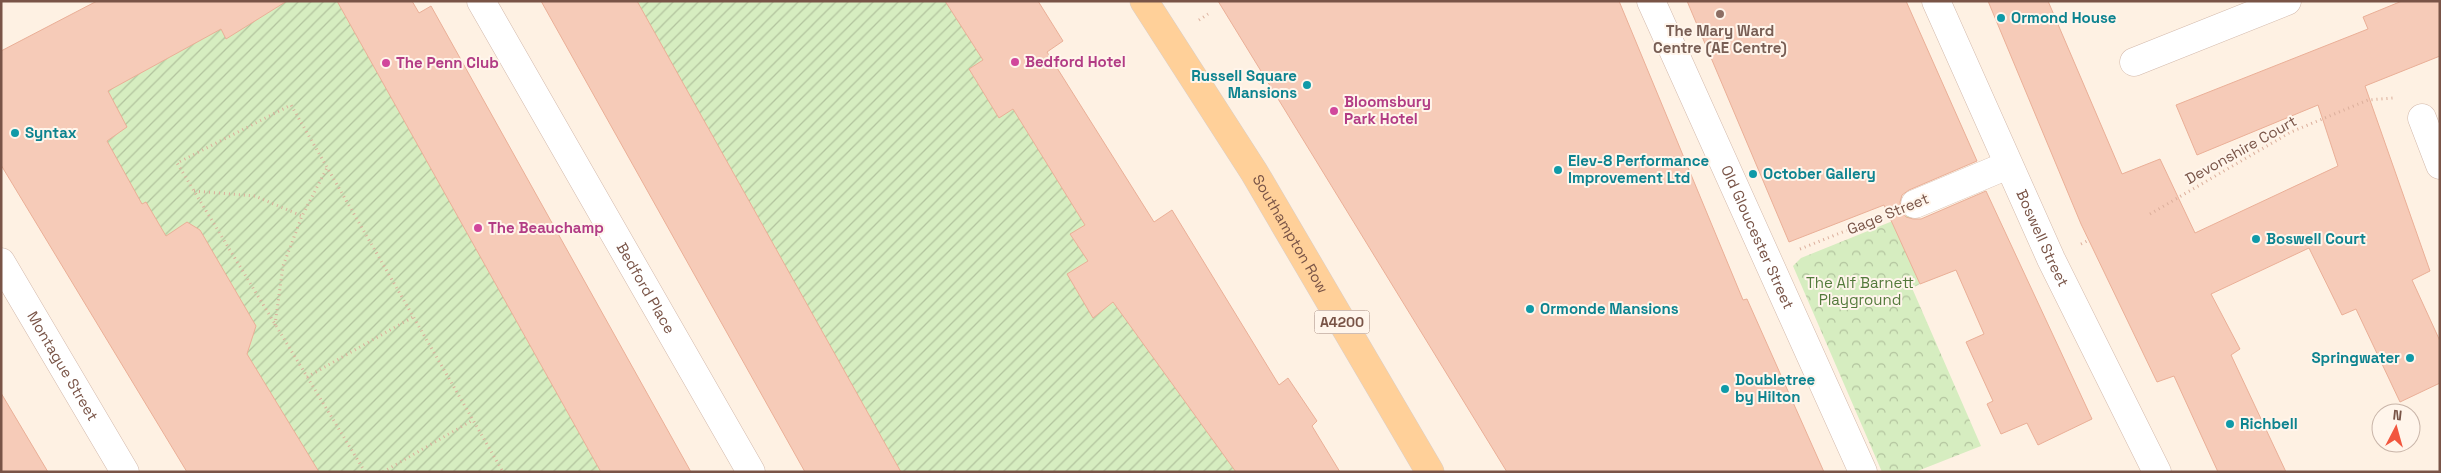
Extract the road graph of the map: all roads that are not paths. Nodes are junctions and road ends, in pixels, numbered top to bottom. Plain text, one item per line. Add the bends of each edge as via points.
1 (481, 1) edge
2 (1144, 1) edge
3 (1651, 1) edge
4 (1936, 1) edge
5 (2287, 1) edge
6 (2134, 62) dead end
7 (2422, 118) road end
8 (2008, 165) junction
9 (2440, 165) edge
10 (1915, 204) road end
11 (1, 262) edge
12 (125, 472) edge
13 (751, 472) edge
14 (1430, 472) edge
15 (1863, 472) edge
16 (2157, 472) edge

1 - 13 street, Bedford Place
2 - 14 main road, Southampton Row / A4200 via 1254,172
3 - 15 street, Old Gloucester Street
4 - 8 street, Boswell Street
5 - 6 street
7 - 9 street
8 - 10 street, Gage Street
8 - 16 street, Boswell Street
11 - 12 street, Montague Street

